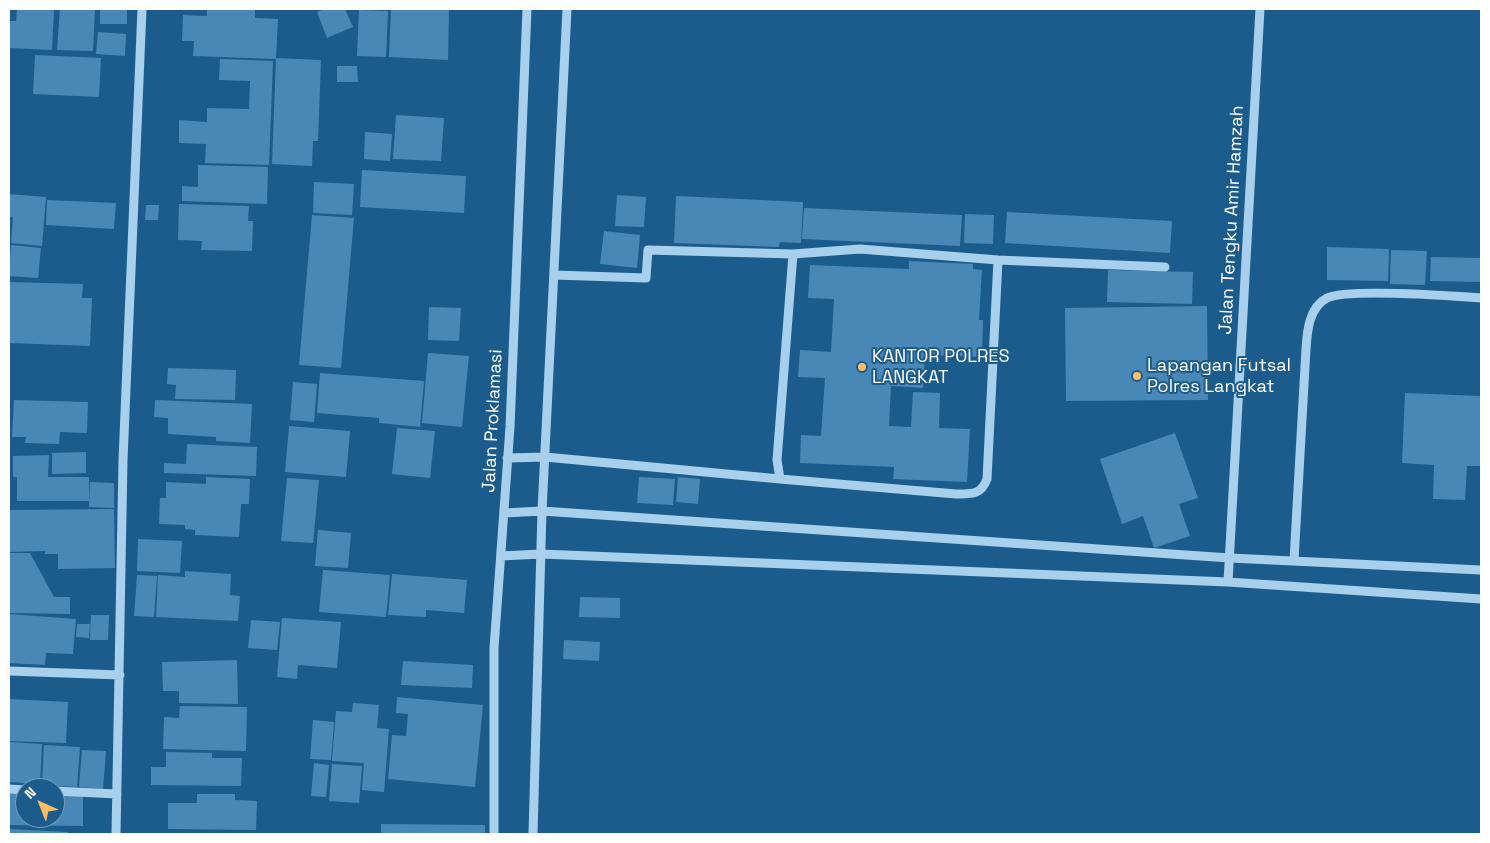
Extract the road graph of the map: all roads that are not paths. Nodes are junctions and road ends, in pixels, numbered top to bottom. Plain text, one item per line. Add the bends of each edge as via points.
1 (142, 9) edge
2 (527, 9) edge
3 (567, 9) edge
4 (1260, 9) edge
5 (793, 254) junction
6 (998, 260) junction
7 (1164, 267) dead end
8 (554, 274) junction
9 (1481, 298) edge
10 (545, 457) junction
11 (507, 458) junction
12 (780, 479) junction
13 (542, 511) junction
14 (504, 513) junction
15 (541, 554) junction
16 (501, 556) junction
17 (1230, 558) junction
18 (1294, 560) junction
19 (1481, 570) edge
20 (1228, 582) junction
21 (1481, 599) edge
22 (9, 671) edge
23 (120, 675) junction
24 (65, 791) edge
25 (116, 794) junction
26 (116, 834) edge
27 (494, 834) edge
28 (533, 834) edge

1 - 23 street via 123,460
2 - 11 street, Jalan Proklamasi
3 - 8 street
4 - 17 street, Jalan Tengku Amir Hamzah
5 - 6 street via 860,249
5 - 8 street via 648,250 646,278
5 - 12 street via 777,460
6 - 7 street
6 - 12 street via 987,479 983,489 975,494 956,494
8 - 10 street
9 - 18 street via 1352,294 1327,298 1314,311 1306,349
10 - 11 street
10 - 12 street
10 - 13 street
11 - 14 street, Jalan Proklamasi
13 - 14 street
13 - 15 street
13 - 17 street
14 - 16 street, Jalan Proklamasi
15 - 16 street
15 - 20 street
15 - 28 street
16 - 27 street, Jalan Proklamasi via 494,648
17 - 18 street
17 - 20 street, Jalan Tengku Amir Hamzah
18 - 19 street
20 - 21 street
22 - 23 street
23 - 25 street
24 - 25 street
25 - 26 street

